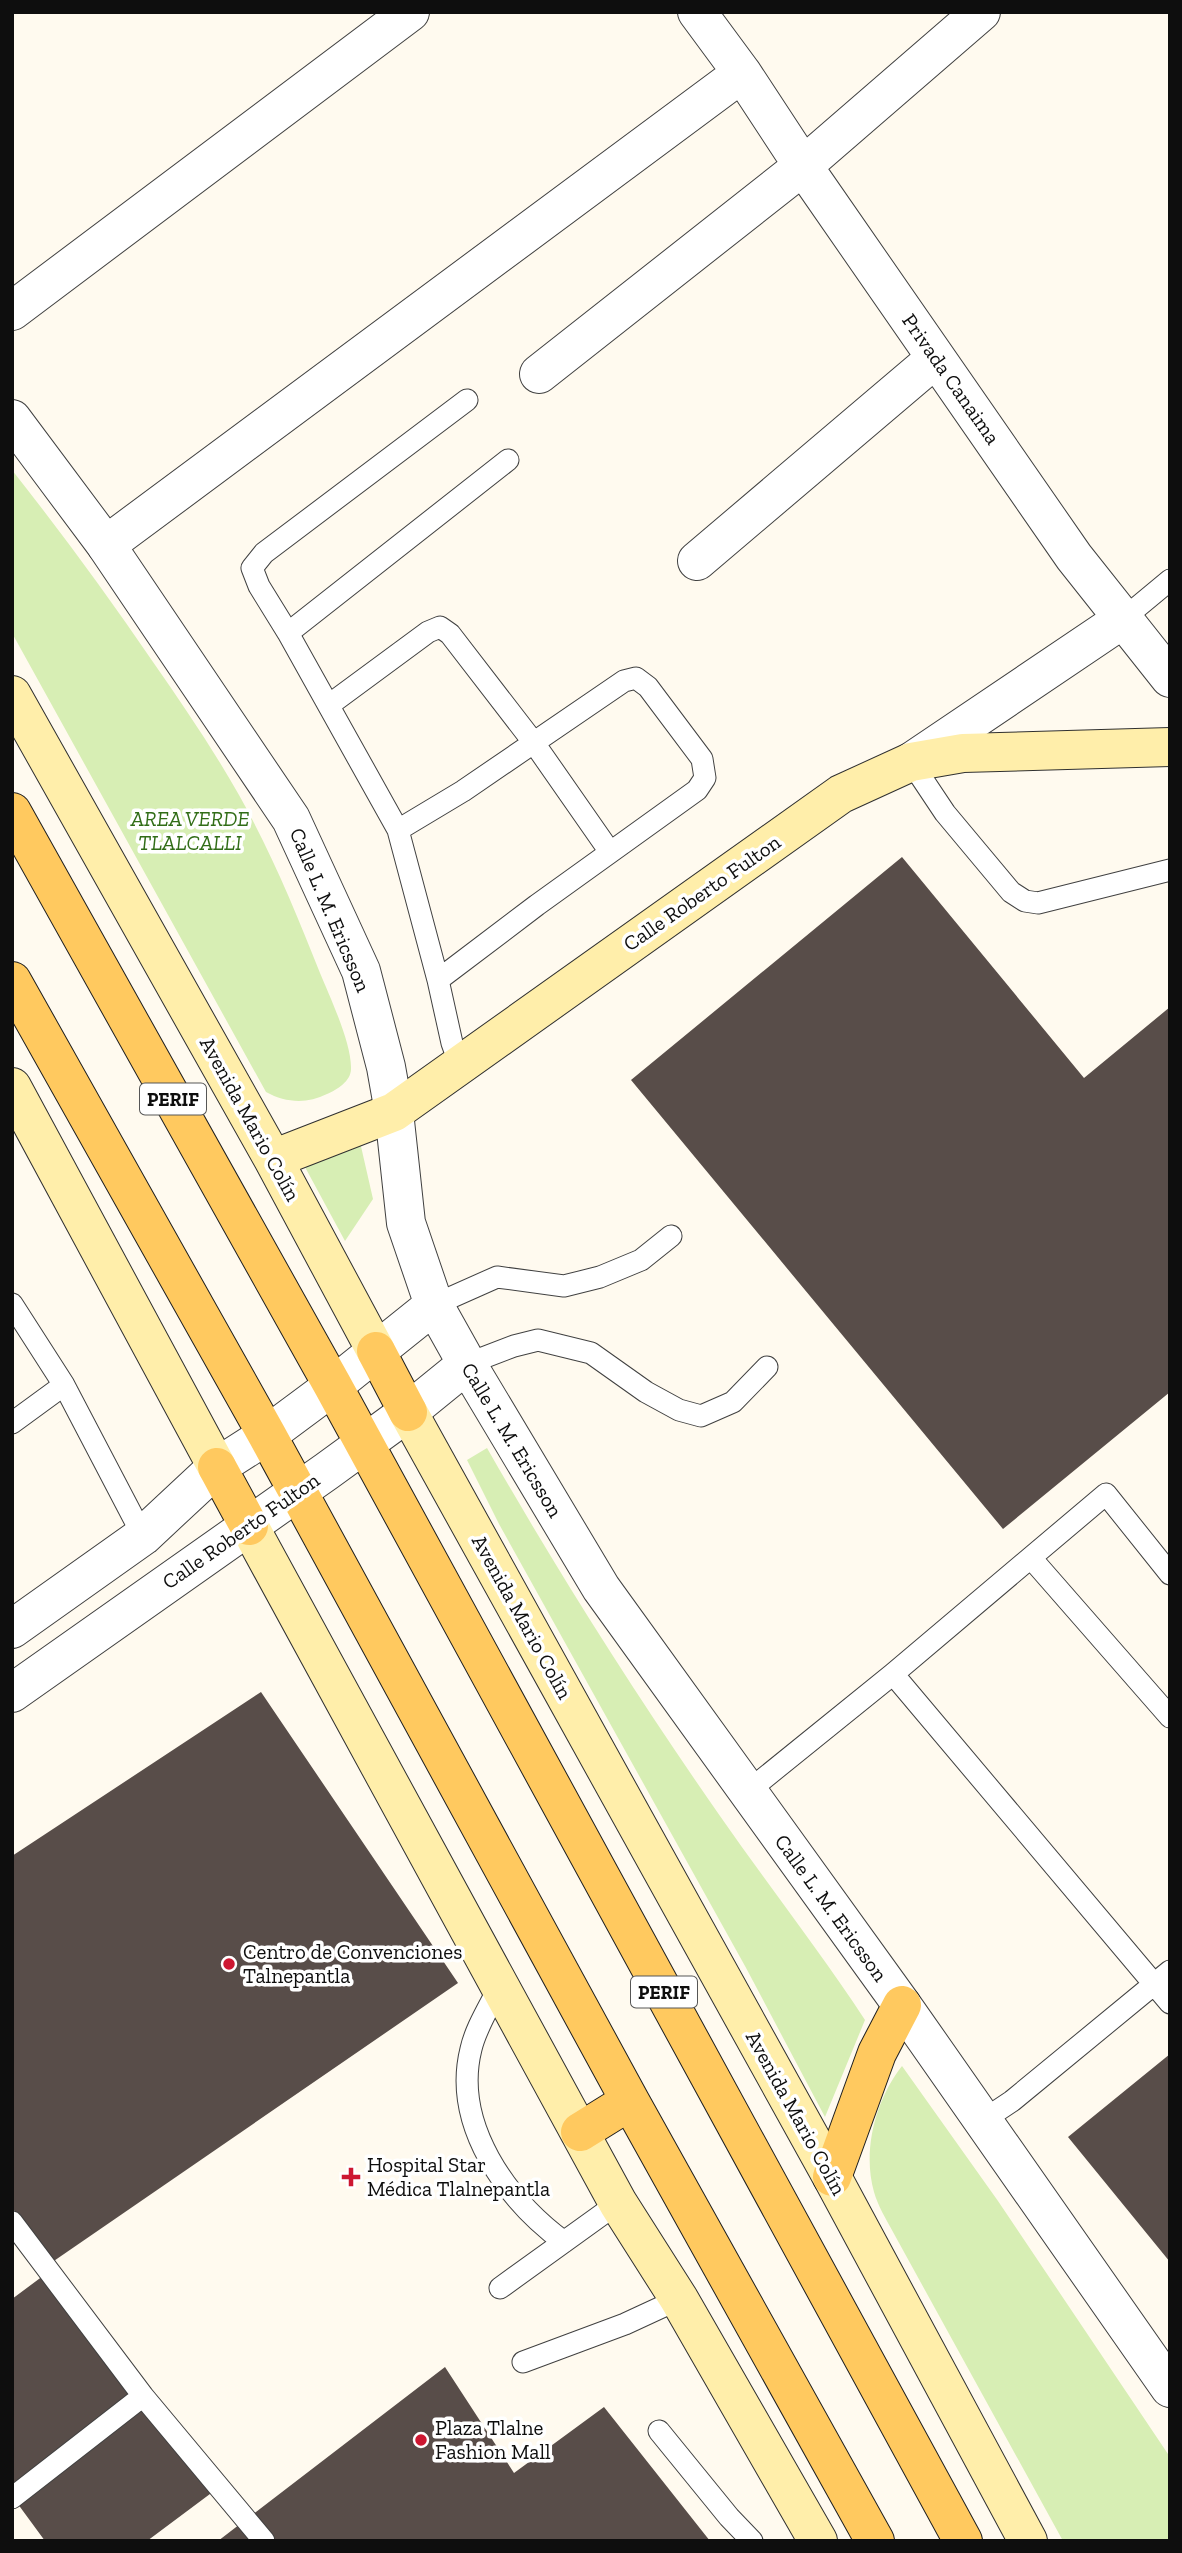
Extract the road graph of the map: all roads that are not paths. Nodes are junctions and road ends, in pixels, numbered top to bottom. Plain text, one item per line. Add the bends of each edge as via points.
1 (410, 12) edge
2 (697, 12) edge
3 (981, 12) edge
4 (742, 73) junction
5 (803, 166) junction
6 (12, 311) edge
7 (936, 358) junction
8 (539, 374) dead end
9 (467, 400) dead end
10 (12, 419) edge
11 (508, 460) dead end
12 (106, 545) junction
13 (696, 561) dead end
14 (1170, 580) edge
15 (1123, 619) junction
16 (288, 633) junction
17 (1170, 678) edge
18 (12, 695) edge
19 (329, 705) junction
20 (534, 743) junction
21 (1170, 747) edge
22 (911, 762) junction
23 (12, 812) edge
24 (398, 830) junction
25 (610, 852) junction
26 (1170, 870) edge
27 (12, 981) edge
28 (438, 981) junction
29 (460, 1065) junction
30 (17, 1106) edge
31 (394, 1112) junction
32 (273, 1159) junction
33 (671, 1236) dead end
34 (12, 1304) edge
35 (434, 1305) junction
36 (376, 1351) junction
37 (467, 1364) junction
38 (767, 1367) dead end
39 (64, 1385) junction
40 (333, 1385) junction
41 (408, 1412) junction
42 (12, 1423) edge
43 (267, 1435) junction
44 (363, 1445) junction
45 (218, 1467) junction
46 (297, 1492) junction
47 (249, 1526) junction
48 (143, 1536) junction
49 (1031, 1558) junction
50 (1170, 1574) edge
51 (24, 1620) edge
52 (65, 1656) junction
53 (892, 1674) junction
54 (12, 1693) edge
55 (1170, 1717) edge
56 (747, 1792) junction
57 (1161, 1977) edge
58 (500, 1986) junction
59 (1170, 2003) edge
60 (902, 2005) junction
61 (630, 2101) junction
62 (982, 2121) junction
63 (580, 2132) junction
64 (832, 2177) junction
65 (618, 2203) junction
66 (12, 2222) edge
67 (564, 2242) junction
68 (500, 2288) dead end
69 (679, 2299) junction
70 (523, 2362) dead end
71 (1170, 2388) edge
72 (143, 2396) junction
73 (659, 2431) dead end
74 (12, 2498) edge
75 (264, 2541) edge
76 (752, 2541) edge
77 (818, 2541) edge
78 (875, 2541) edge
79 (963, 2541) edge
80 (1028, 2541) edge

1 - 6 street
2 - 4 street, Privada Canaima
3 - 5 street
4 - 5 street, Privada Canaima
4 - 12 street
5 - 7 street, Privada Canaima
5 - 8 street
7 - 13 street
7 - 15 street, Privada Canaima via 1074,557
9 - 16 lane via 264,553 252,568
10 - 12 street, Calle L. M. Ericsson
11 - 16 lane
12 - 31 street, Calle L. M. Ericsson via 291,819 361,971
14 - 15 lane
15 - 17 street, Privada Canaima
15 - 22 street
16 - 19 lane
18 - 32 main road, Avenida Mario Colín
19 - 20 lane via 440,627
19 - 24 lane
20 - 24 lane
20 - 25 lane
20 - 25 lane via 624,681 636,678 648,687 702,759 705,778 697,790
21 - 22 main road, Calle Roberto Fulton via 963,753
22 - 26 lane via 945,813 1011,892 1025,901 1038,903
22 - 29 main road, Calle Roberto Fulton via 841,794
23 - 40 main road, PERIF
24 - 28 lane
25 - 28 lane
27 - 43 main road
28 - 29 lane
29 - 31 main road, Calle Roberto Fulton
30 - 45 main road
31 - 32 main road, Calle Roberto Fulton
31 - 35 street, Calle L. M. Ericsson via 406,1223
32 - 36 main road, Avenida Mario Colín
33 - 35 lane via 641,1260 600,1277 564,1286 497,1277
34 - 39 lane
35 - 36 street
35 - 37 street, Calle L. M. Ericsson
36 - 40 street
36 - 41 main road, Avenida Mario Colín
37 - 38 lane via 538,1340 591,1353 646,1392 701,1416 733,1402
37 - 41 street, Calle Roberto Fulton
37 - 56 street, Calle L. M. Ericsson via 601,1588
39 - 42 lane
39 - 48 lane
40 - 43 street
40 - 44 main road, PERIF
41 - 44 street, Calle Roberto Fulton
41 - 64 main road, Avenida Mario Colín
43 - 45 street
43 - 46 main road
44 - 46 street, Calle Roberto Fulton
44 - 79 main road, PERIF
45 - 47 main road
45 - 48 street
46 - 47 street, Calle Roberto Fulton
46 - 61 main road
47 - 52 street, Calle Roberto Fulton
47 - 58 main road
48 - 51 street
49 - 50 lane via 1106,1494
49 - 53 lane
49 - 55 lane
51 - 52 street
52 - 54 street, Calle Roberto Fulton
53 - 56 lane
53 - 57 lane
56 - 60 street, Calle L. M. Ericsson
57 - 59 lane
57 - 62 lane
58 - 63 main road
58 - 67 lane via 471,2049 470,2113 483,2150 500,2176 539,2223
60 - 62 street, Calle L. M. Ericsson
60 - 64 main road via 877,2053
61 - 63 main road
61 - 78 main road
62 - 71 street, Calle L. M. Ericsson
63 - 65 main road
64 - 80 main road, Avenida Mario Colín
65 - 67 lane
65 - 69 main road
66 - 72 lane
67 - 68 lane
69 - 70 lane
69 - 77 main road
72 - 74 lane
72 - 75 lane
73 - 76 lane

